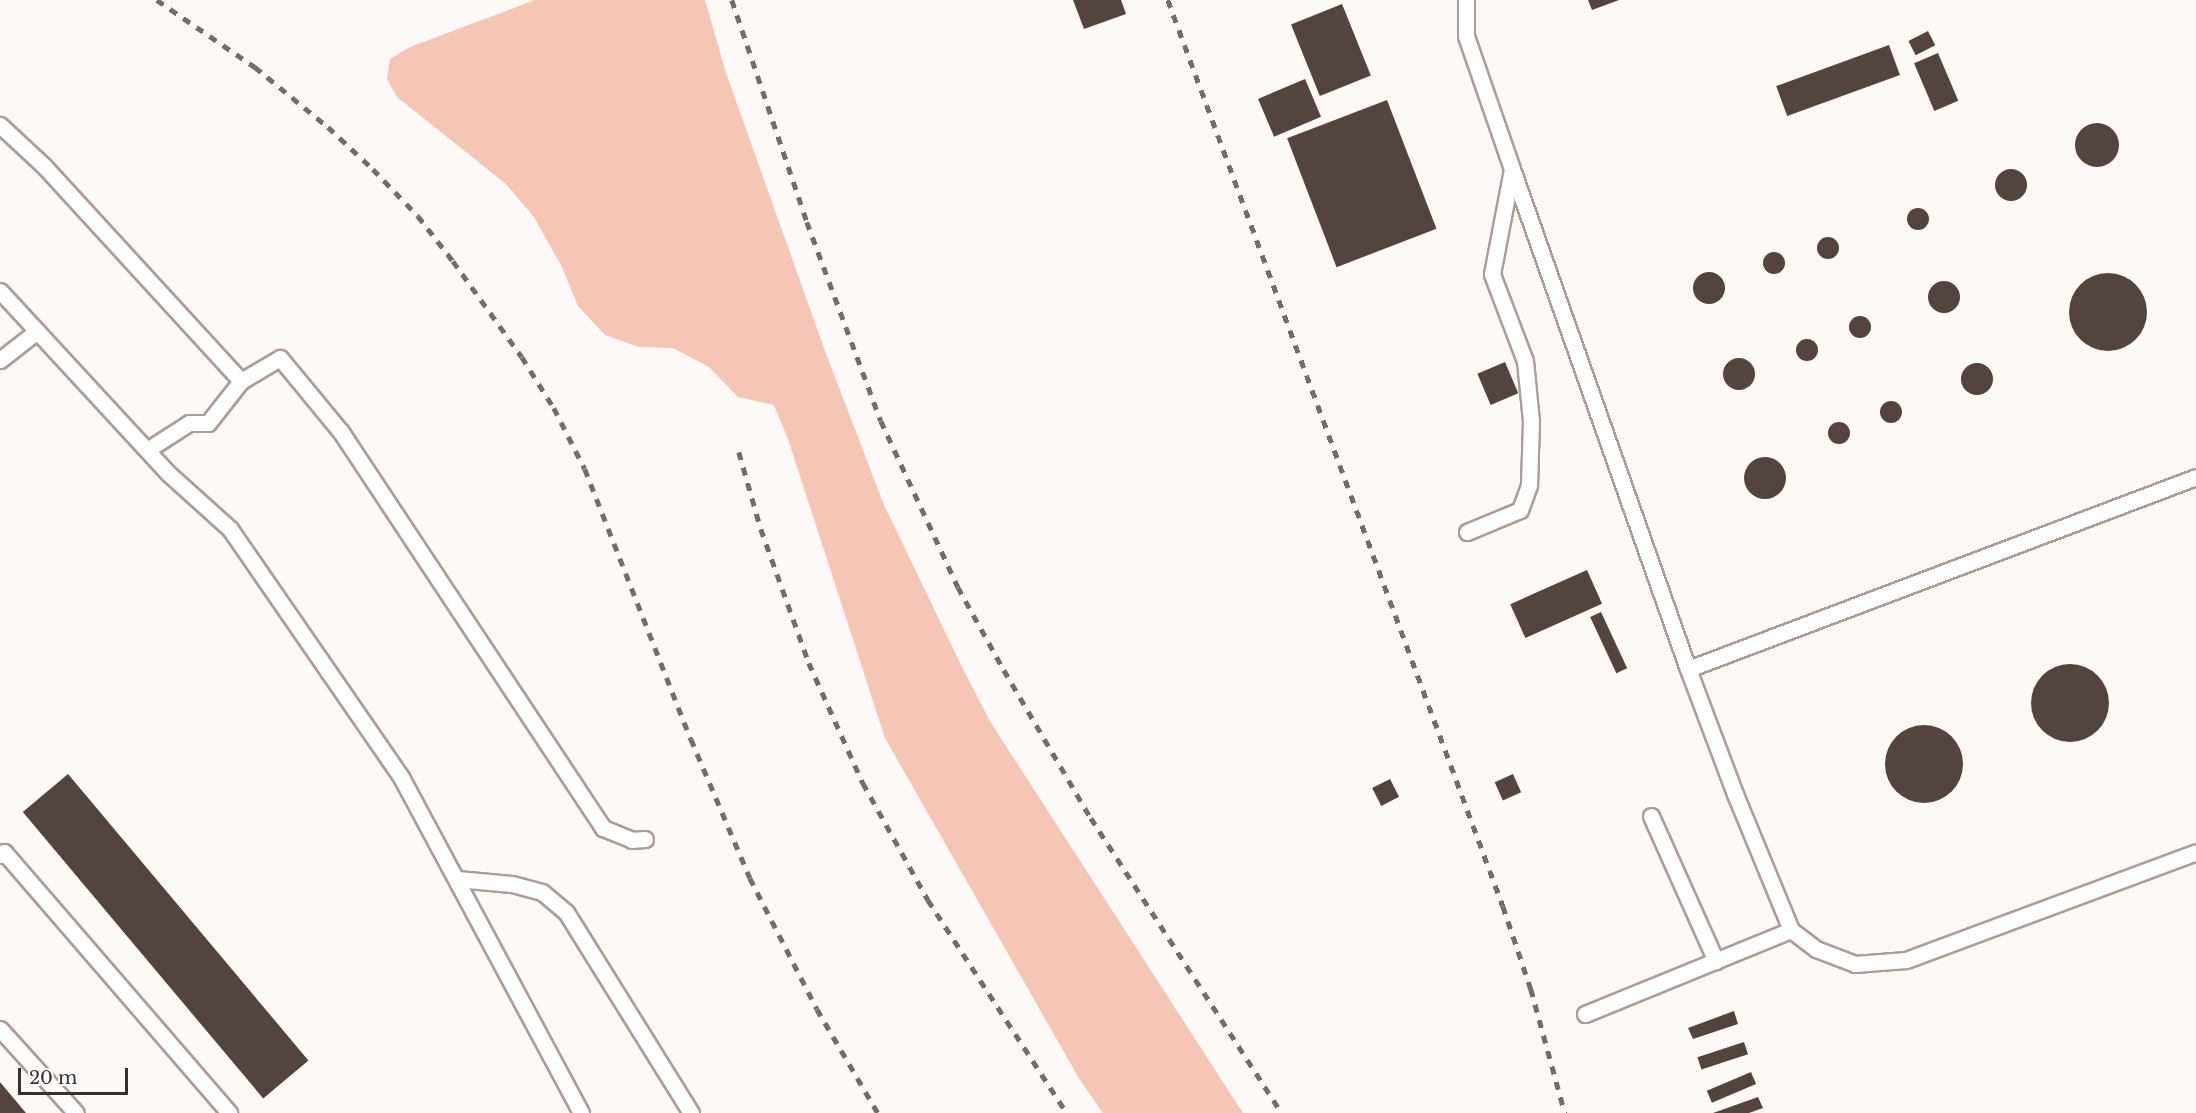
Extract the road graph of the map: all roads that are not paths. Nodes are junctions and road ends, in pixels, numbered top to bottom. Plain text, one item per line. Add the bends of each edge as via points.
1 (1464, 1) edge
2 (0, 125) edge
3 (1512, 169) junction
4 (0, 291) edge
5 (37, 331) junction
6 (0, 360) edge
7 (241, 381) junction
8 (147, 450) junction
9 (2196, 477) edge
10 (1467, 532) dead end
11 (1688, 669) junction
12 (1651, 816) dead end
13 (645, 839) dead end
14 (2196, 852) edge
15 (0, 855) edge
16 (457, 879) junction
17 (1791, 930) junction
18 (1716, 961) junction
19 (1585, 1014) dead end
20 (0, 1029) edge
21 (76, 1113) edge
22 (229, 1113) edge
23 (581, 1113) edge
24 (691, 1113) edge

1 - 3 lane via 1466,36
2 - 7 lane via 44,166
3 - 10 lane via 1492,274 1525,361 1531,420 1529,485 1520,510
3 - 11 lane
4 - 5 lane
5 - 6 lane
5 - 8 lane
7 - 8 lane via 208,423 189,423
7 - 13 lane via 280,358 341,432 603,828 632,840
8 - 16 lane via 230,529 402,777
9 - 11 lane
11 - 17 lane via 1734,794
12 - 18 lane
14 - 17 lane via 1906,960 1855,964 1816,949
15 - 22 lane via 4,852
16 - 23 lane
16 - 24 lane via 512,884 542,892 566,912
17 - 18 lane
18 - 19 lane
20 - 21 lane

